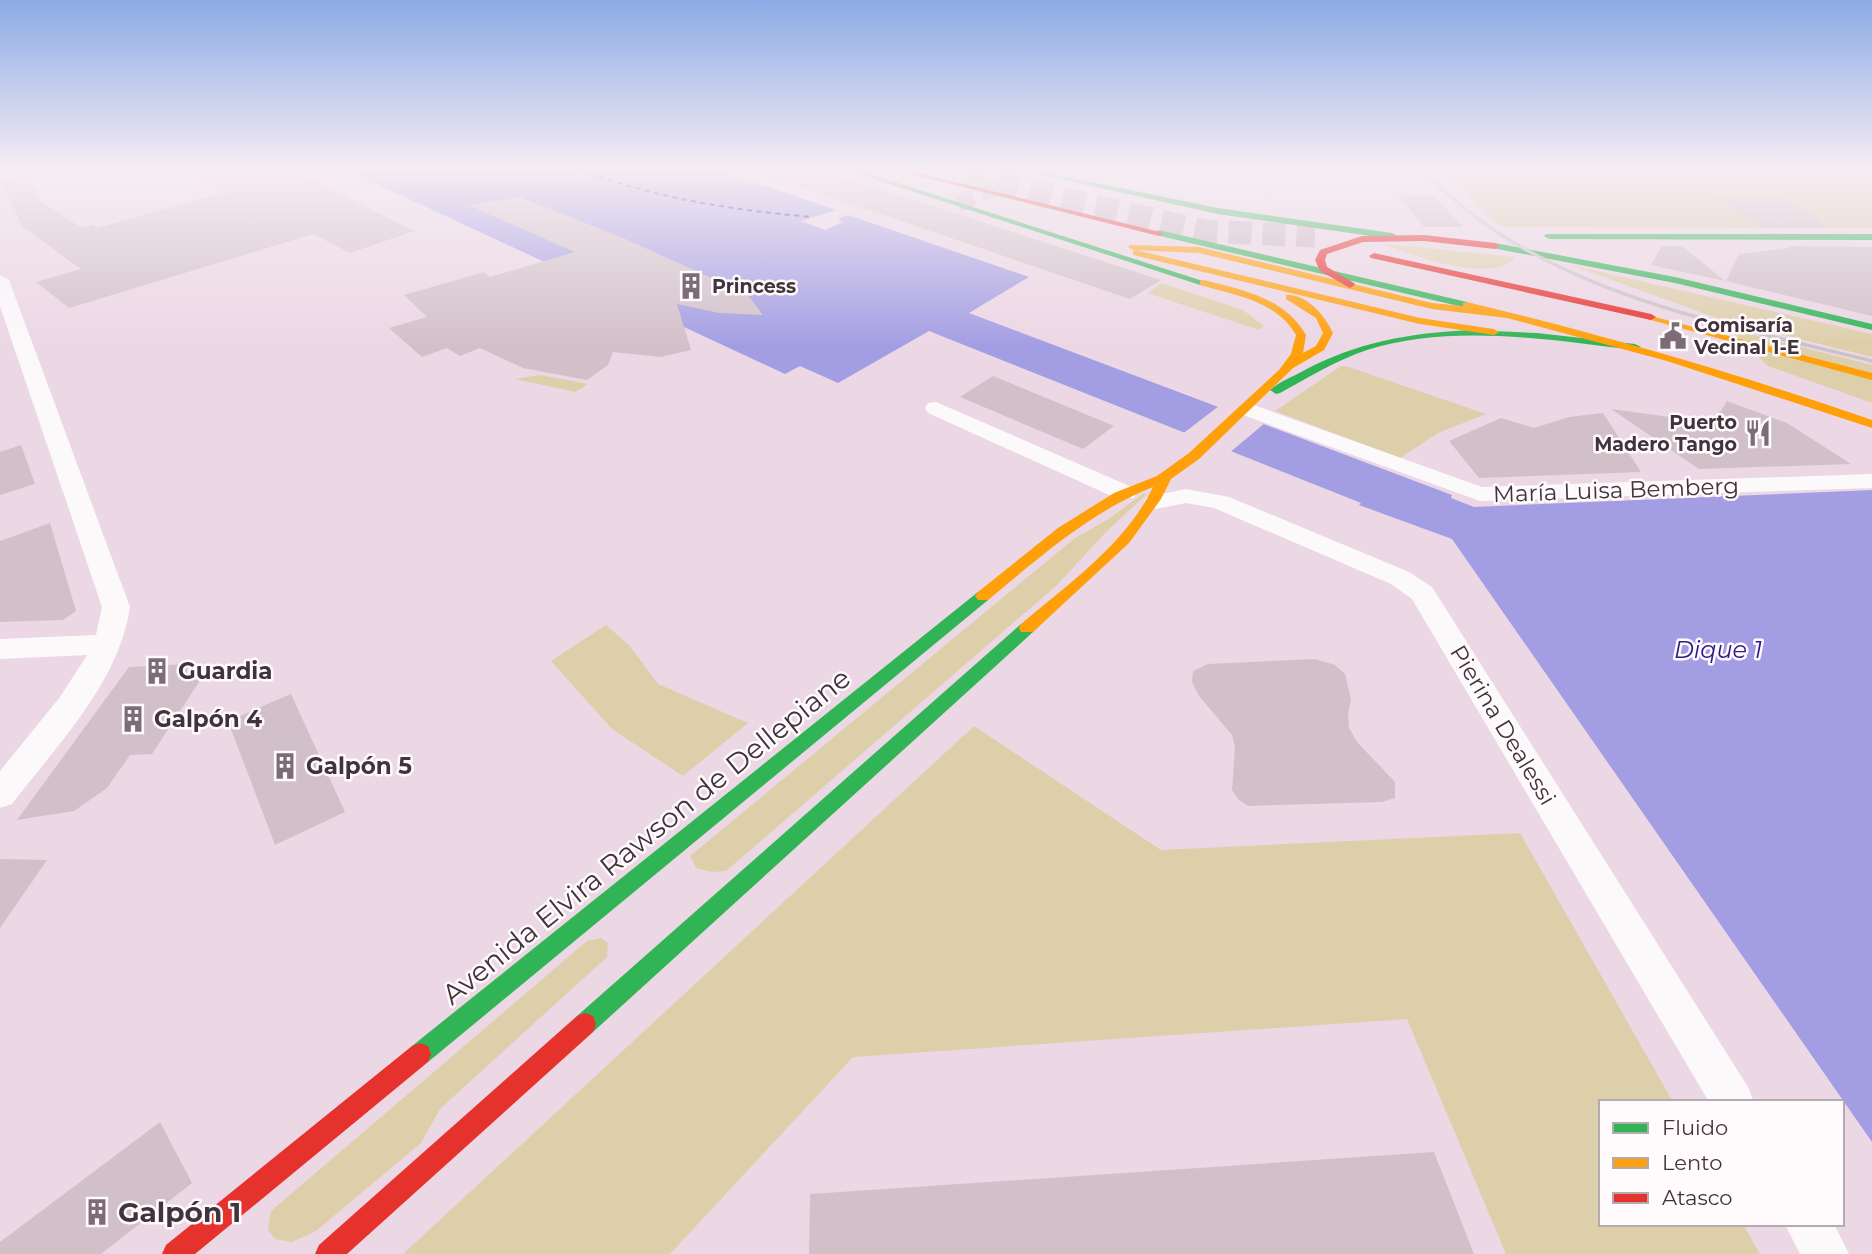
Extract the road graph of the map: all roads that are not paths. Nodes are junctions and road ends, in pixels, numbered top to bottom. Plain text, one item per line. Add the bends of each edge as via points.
1 (1037, 230) edge
2 (1062, 230) edge
3 (1150, 230) edge
4 (1182, 230) edge
5 (1247, 230) edge
6 (1347, 230) edge
7 (1392, 236) junction
8 (1282, 237) dead end
9 (1872, 237) edge
10 (1089, 246) junction
11 (1350, 251) junction
12 (0, 280) edge
13 (1352, 286) junction
14 (1272, 288) junction
15 (1872, 327) edge
16 (1534, 337) junction
17 (1662, 350) junction
18 (1734, 357) dead end
19 (1290, 365) junction
20 (1872, 377) edge
21 (1872, 389) edge
22 (1252, 406) junction
23 (936, 408) dead end
24 (1872, 418) edge
25 (1872, 424) edge
26 (1872, 481) edge
27 (1165, 483) junction
28 (1125, 493) junction
29 (107, 644) junction
30 (0, 649) edge
31 (0, 795) edge
32 (1732, 1100) edge
33 (1809, 1226) edge
34 (181, 1252) edge
35 (328, 1254) edge
36 (1826, 1254) edge

1 - 10 main road
2 - 14 main road
3 - 25 main road via 1591,334 1733,375
4 - 18 main road via 1555,309
5 - 8 main road
6 - 7 main road
7 - 9 main road
7 - 11 main road via 1312,239
7 - 13 main road via 1347,242 1323,252 1323,269
7 - 15 main road via 1566,257
10 - 13 main road via 1193,249
10 - 19 main road via 1279,310 1302,336 1300,352
11 - 20 main road via 1586,299
11 - 21 main road via 1374,261 1635,318
12 - 29 street via 116,607
13 - 17 main road via 1441,307 1546,319
14 - 16 main road via 1407,318
14 - 19 main road via 1320,316 1328,329 1325,342
16 - 17 main road
16 - 22 main road via 1385,342 1347,355
17 - 24 main road
19 - 22 main road, Avenida Elvira Rawson de Dellepiane
22 - 26 street, María Luisa Bemberg via 1480,494
22 - 27 main road, Avenida Elvira Rawson de Dellepiane
23 - 28 street
27 - 28 main road, Avenida Elvira Rawson de Dellepiane
27 - 32 street, Pierina Dealessi via 1186,496 1220,502 1400,578 1422,593
27 - 35 main road, Avenida Elvira Rawson de Dellepiane via 1101,562
28 - 34 main road, Avenida Elvira Rawson de Dellepiane via 1063,531
29 - 30 street
29 - 31 street via 83,685
33 - 36 street

